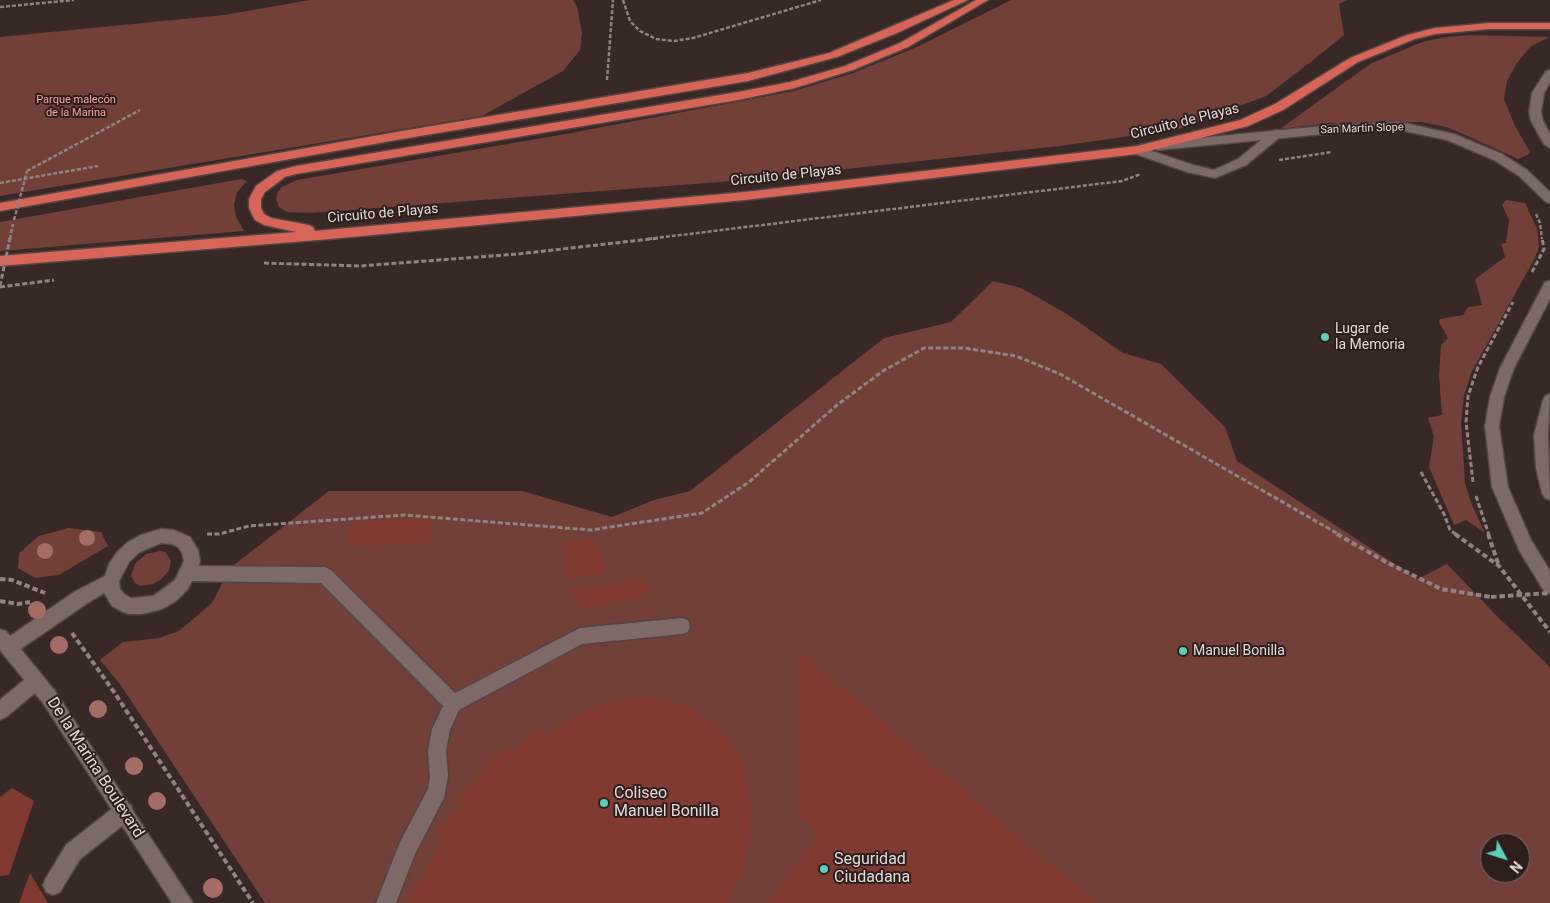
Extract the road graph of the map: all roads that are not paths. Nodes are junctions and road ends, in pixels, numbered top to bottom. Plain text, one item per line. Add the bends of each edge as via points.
1 (963, 0) edge
2 (983, 0) edge
3 (1550, 26) edge
4 (1550, 73) edge
5 (1276, 134) junction
6 (1550, 144) edge
7 (1154, 146) junction
8 (1136, 150) junction
9 (1550, 199) edge
10 (0, 207) edge
11 (330, 234) junction
12 (0, 261) edge
13 (1550, 286) edge
14 (1550, 400) edge
15 (1550, 493) edge
16 (188, 572) junction
17 (111, 581) junction
18 (1550, 586) edge
19 (682, 626) dead end
20 (4, 642) edge
21 (36, 681) junction
22 (453, 704) junction
23 (0, 711) edge
24 (124, 812) junction
25 (53, 884) dead end
26 (183, 903) edge
27 (386, 903) edge

1 - 10 highway via 833,55 757,75 402,134
2 - 11 highway via 904,45 849,68 791,85 296,170 281,174 260,189 255,208 265,221
3 - 7 highway, Circuito de Playas via 1472,27 1411,37 1354,60 1258,118
4 - 6 main road via 1538,93 1535,112
5 - 7 main road, San Martin Slope
5 - 8 main road via 1242,162 1215,174
5 - 9 main road, San Martin Slope via 1385,126 1429,131 1498,157 1523,173
7 - 8 highway, Circuito de Playas
8 - 11 highway, Circuito de Playas via 745,196
11 - 12 highway, Circuito de Playas
13 - 18 main road via 1507,368 1495,404 1492,426 1496,469 1507,506 1525,545
14 - 15 main road via 1542,435 1544,468
16 - 17 main road via 170,595 142,606 129,606 118,600 112,592
16 - 17 main road via 192,561 190,550 174,537 161,536 147,540 122,557
16 - 22 main road via 325,575
17 - 20 main road
19 - 22 main road via 580,636
20 - 21 main road, De la Marina Boulevard
21 - 23 main road
21 - 24 main road, De la Marina Boulevard
22 - 27 main road via 441,729 437,751 437,791 407,849
24 - 25 main road via 73,852
24 - 26 main road, De la Marina Boulevard

